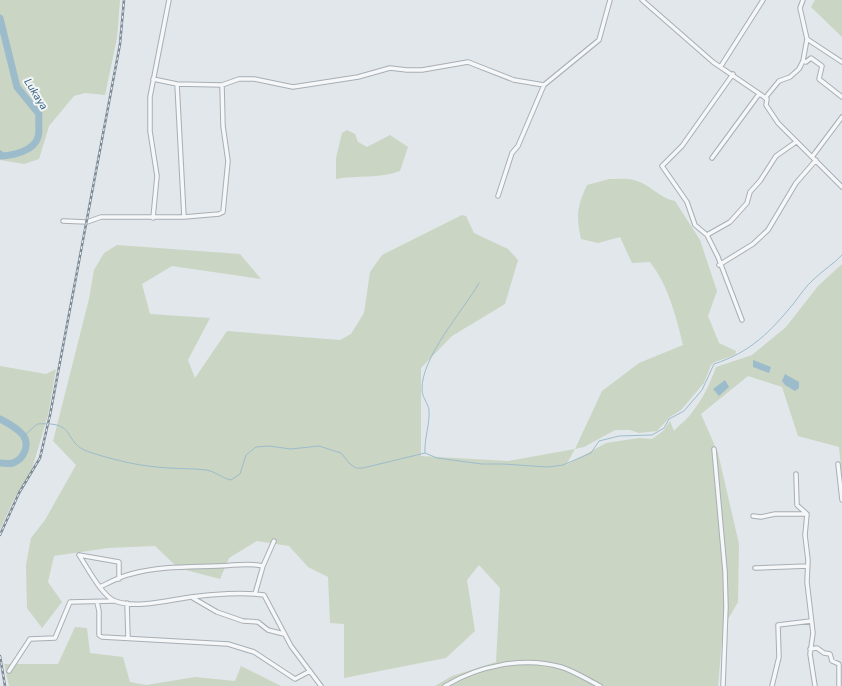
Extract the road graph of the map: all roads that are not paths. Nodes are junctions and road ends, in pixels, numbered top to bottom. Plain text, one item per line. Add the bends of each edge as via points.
1 (169, 0) edge
2 (610, 0) edge
3 (642, 0) edge
4 (763, 0) edge
5 (802, 0) edge
6 (807, 39) junction
7 (803, 61) junction
8 (842, 62) edge
9 (721, 66) junction
10 (733, 74) junction
11 (153, 79) junction
12 (177, 84) junction
13 (544, 84) junction
14 (222, 85) junction
15 (759, 94) junction
16 (842, 97) edge
17 (764, 98) junction
18 (842, 117) edge
19 (796, 142) junction
20 (712, 158) dead end
21 (814, 159) junction
22 (842, 187) edge
23 (498, 196) dead end
24 (184, 217) junction
25 (154, 218) junction
26 (63, 221) dead end
27 (707, 235) junction
28 (720, 265) junction
29 (742, 320) dead end
30 (714, 449) dead end
31 (838, 464) dead end
32 (796, 474) dead end
33 (842, 500) edge
34 (807, 514) junction
35 (753, 516) dead end
36 (274, 541) dead end
37 (263, 566) junction
38 (808, 566) junction
39 (755, 568) dead end
40 (118, 579) junction
41 (100, 587) junction
42 (254, 594) junction
43 (192, 597) junction
44 (114, 601) junction
45 (96, 602) junction
46 (127, 603) junction
47 (811, 621) junction
48 (284, 634) junction
49 (128, 638) junction
50 (810, 649) junction
51 (9, 671) dead end
52 (310, 671) junction
53 (321, 686) edge
54 (445, 686) edge
55 (600, 686) edge
56 (723, 686) edge
57 (772, 686) edge
58 (815, 686) edge
59 (839, 686) edge

1 - 11 street
2 - 13 street via 599,40
3 - 9 street
4 - 9 street
5 - 6 street via 800,8
6 - 7 street
6 - 8 street
7 - 16 street via 811,58 822,66 819,79
7 - 17 street via 799,69 790,77 779,81
9 - 10 street
10 - 15 street
10 - 27 street via 682,146 662,166 686,202 695,225
11 - 12 street
11 - 25 street via 149,116 157,176
12 - 14 street
12 - 24 street
13 - 14 street via 514,80 468,62 423,70 390,68 364,76 293,87 254,79 239,79
13 - 23 street via 518,146 512,153
14 - 24 street via 223,126 228,161 224,210 219,214
15 - 17 street
15 - 20 street
17 - 19 street via 768,101 766,105 778,124
18 - 21 street
19 - 21 street
19 - 27 street via 776,156 750,192 747,203 730,222
21 - 22 street
21 - 28 street via 796,183 768,230 753,244
24 - 25 street
25 - 26 street via 101,216 87,222
27 - 28 street
28 - 29 street
30 - 56 street via 725,571
31 - 33 street
32 - 34 street via 797,505
34 - 35 street
34 - 38 street via 805,535
36 - 37 street
37 - 40 street via 188,566 135,573
37 - 42 street
38 - 39 street
38 - 47 street
40 - 41 street
40 - 41 street via 119,562 79,555
41 - 44 street
42 - 43 street
42 - 48 street via 264,595
43 - 46 street via 146,604
43 - 48 street via 217,612 243,621 258,622 268,630
44 - 45 street
44 - 46 street
45 - 49 street via 100,637
45 - 51 street via 70,602 55,638 30,639
46 - 49 street
47 - 50 street via 813,633
47 - 57 street via 778,625 779,657
48 - 52 street
49 - 52 street via 228,644 254,652 295,679
50 - 58 street
50 - 59 street via 817,648 830,654 832,661 839,664
52 - 53 street
54 - 55 street via 485,668 537,662 562,667

